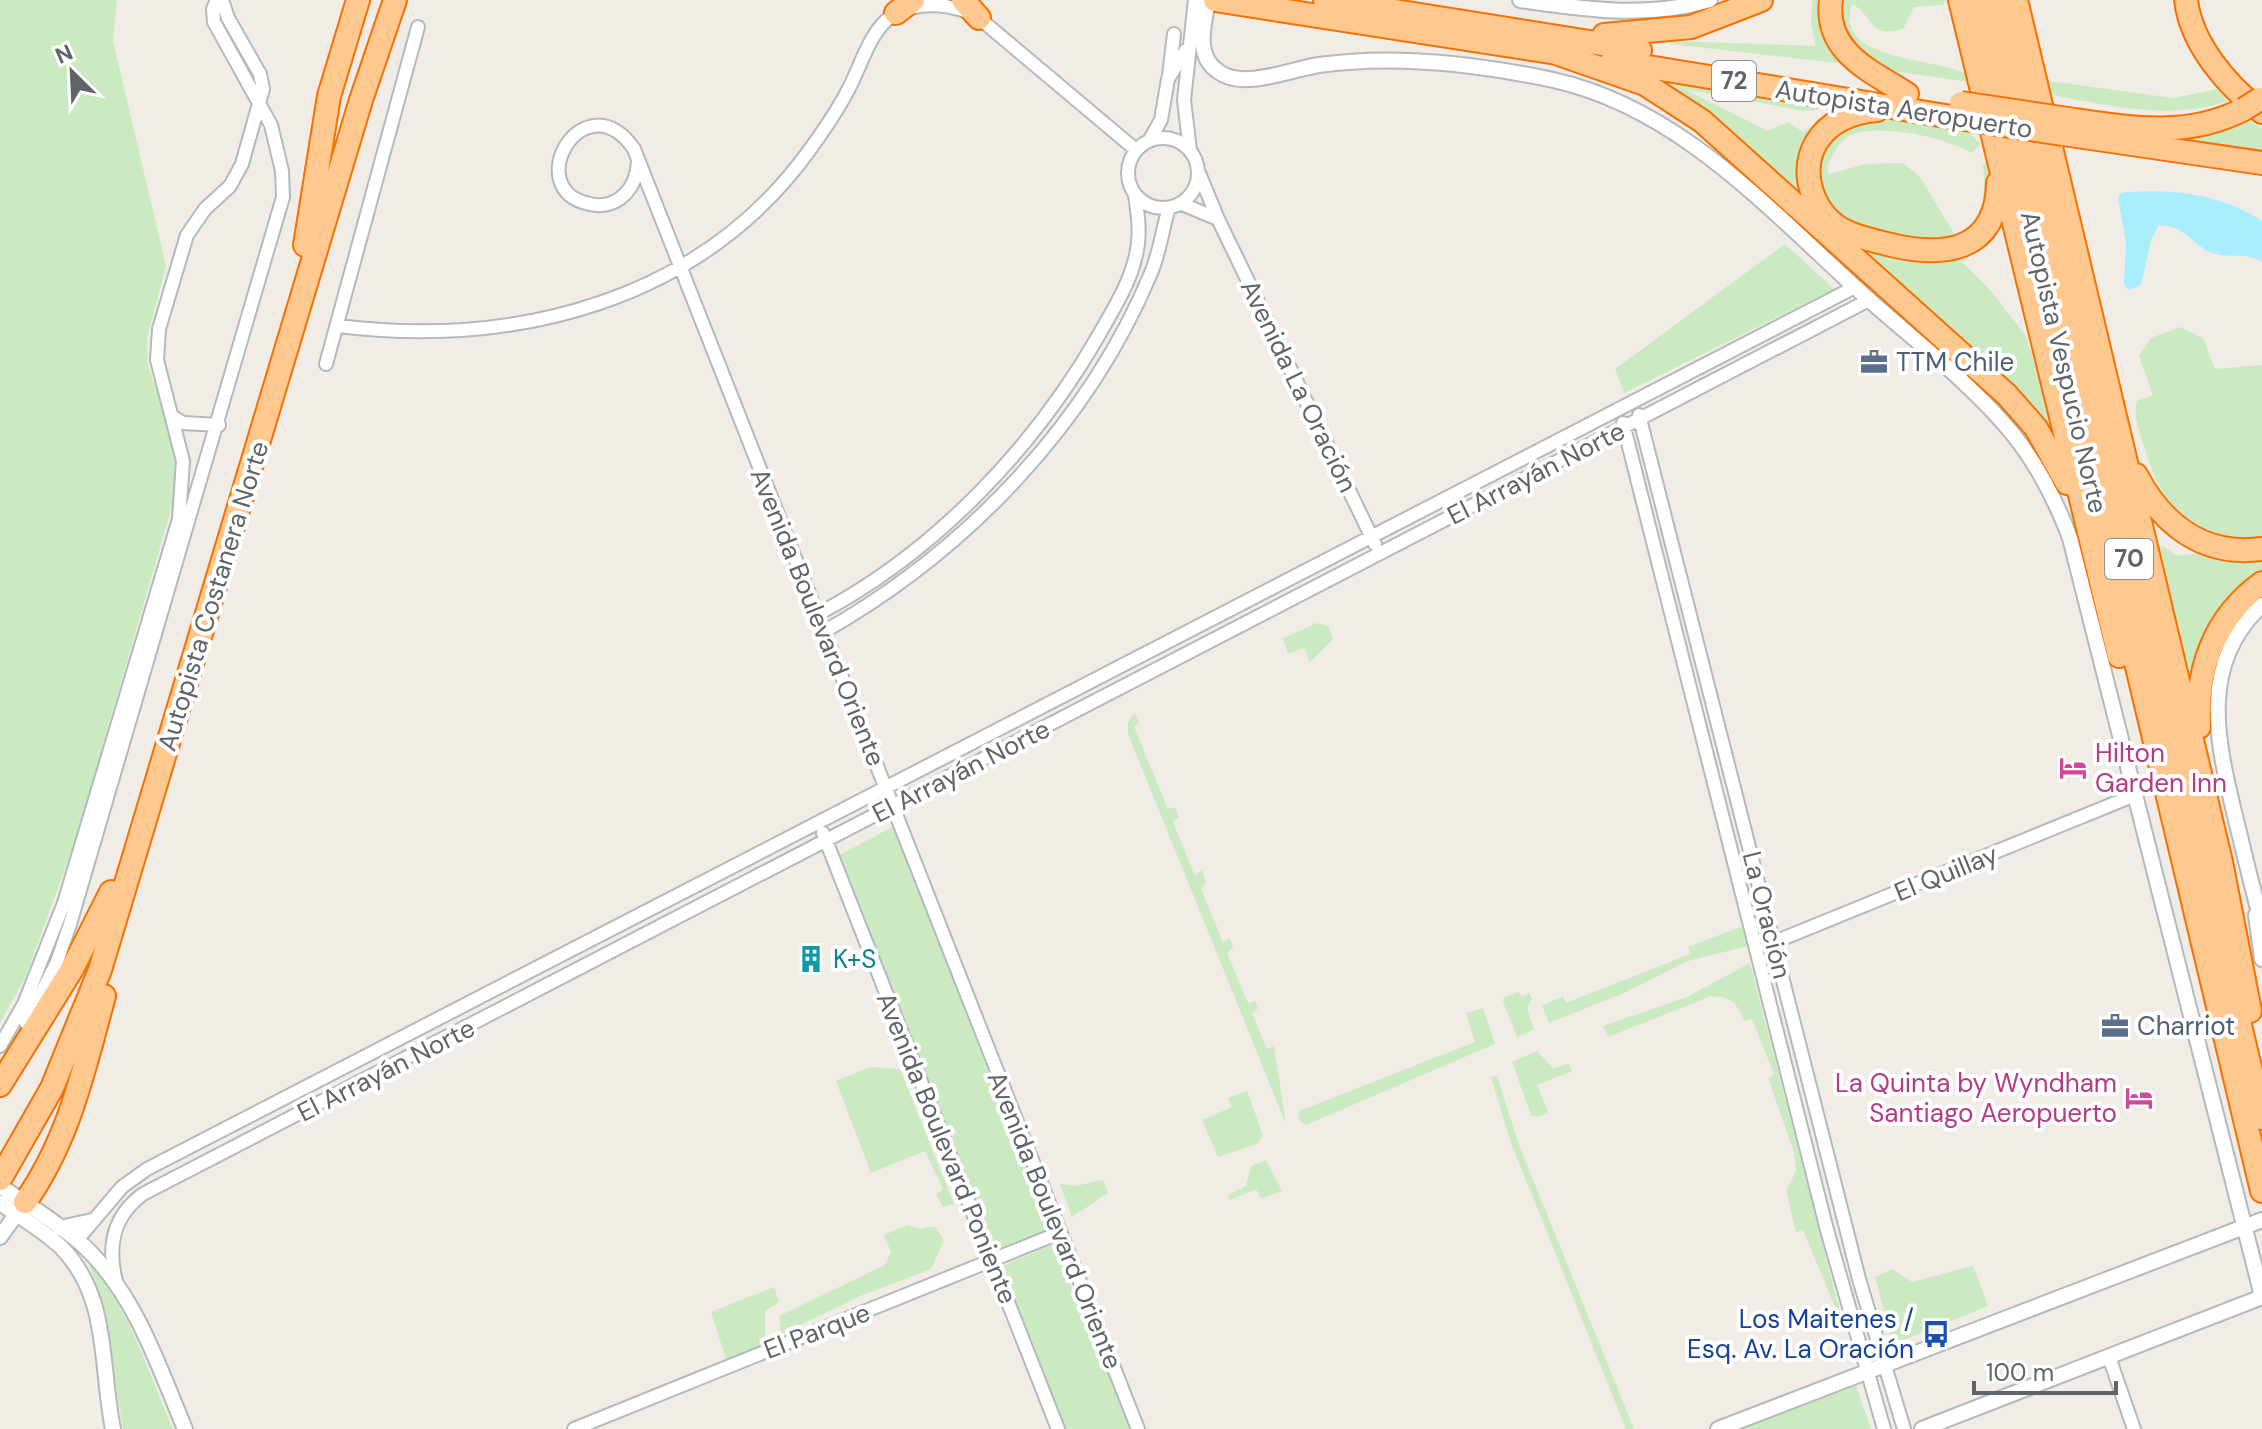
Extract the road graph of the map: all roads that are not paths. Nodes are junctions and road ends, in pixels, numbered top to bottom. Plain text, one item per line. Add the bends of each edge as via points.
1 (220, 0) edge
2 (358, 0) edge
3 (382, 0) edge
4 (395, 0) edge
5 (963, 0) edge
6 (1195, 0) edge
7 (1208, 0) edge
8 (1325, 0) edge
9 (1520, 0) edge
10 (1710, 0) edge
11 (1761, 0) edge
12 (1831, 0) edge
13 (1957, 0) edge
14 (1978, 0) edge
15 (1997, 0) edge
16 (2016, 0) edge
17 (2186, 0) edge
18 (905, 6) edge
19 (1204, 12) edge
20 (979, 18) junction
21 (418, 27) dead end
22 (1174, 34) dead end
23 (1190, 36) junction
24 (1559, 45) junction
25 (1168, 79) junction
26 (1910, 102) junction
27 (260, 104) junction
28 (2257, 104) edge
29 (2062, 126) junction
30 (1149, 141) junction
31 (1136, 150) junction
32 (1190, 150) junction
33 (2180, 151) junction
34 (1997, 154) junction
35 (638, 162) junction
36 (2262, 163) edge
37 (1199, 173) junction
38 (2262, 182) edge
39 (1135, 195) junction
40 (1182, 204) junction
41 (1169, 208) junction
42 (1218, 219) junction
43 (305, 245) junction
44 (680, 268) junction
45 (1855, 287) junction
46 (1869, 300) junction
47 (338, 326) junction
48 (326, 364) dead end
49 (1635, 400) junction
50 (1619, 409) junction
51 (175, 418) junction
52 (1641, 419) junction
53 (219, 425) junction
54 (1624, 428) junction
55 (2121, 443) junction
56 (1372, 537) junction
57 (2262, 549) edge
58 (1380, 554) junction
59 (2096, 568) junction
60 (2262, 583) edge
61 (2262, 605) edge
62 (818, 614) junction
63 (825, 631) junction
64 (2203, 784) junction
65 (886, 789) junction
66 (2135, 795) junction
67 (2169, 802) junction
68 (893, 806) junction
69 (819, 823) junction
70 (141, 834) junction
71 (825, 840) junction
72 (111, 892) junction
73 (2255, 898) junction
74 (2262, 923) edge
75 (50, 940) junction
76 (1774, 943) junction
77 (63, 945) junction
78 (1756, 949) junction
79 (2262, 959) edge
80 (0, 1046) edge
81 (0, 1073) edge
82 (0, 1085) edge
83 (2262, 1087) edge
84 (2262, 1118) edge
85 (2, 1172) edge
86 (2262, 1191) edge
87 (0, 1203) edge
88 (21, 1208) junction
89 (2262, 1220) edge
90 (92, 1221) junction
91 (60, 1228) junction
92 (2242, 1228) junction
93 (1059, 1233) junction
94 (0, 1237) edge
95 (77, 1240) junction
96 (991, 1261) junction
97 (82, 1275) junction
98 (117, 1284) junction
99 (2262, 1296) edge
100 (2109, 1357) junction
101 (1884, 1366) junction
102 (1866, 1371) junction
103 (113, 1429) edge
104 (185, 1429) edge
105 (574, 1429) edge
106 (1058, 1429) edge
107 (1138, 1429) edge
108 (1718, 1429) edge
109 (1884, 1429) edge
110 (1904, 1429) edge
111 (1922, 1429) edge
112 (2134, 1429) edge

1 - 27 street via 262,78
2 - 43 highway via 329,96
3 - 43 highway, Autopista Costanera Norte
4 - 70 highway, Autopista Costanera Norte
5 - 20 highway
6 - 19 street
7 - 19 street
8 - 24 highway, Autopista Aeropuerto / 72
9 - 10 street via 1624,13
11 - 24 highway via 1675,30
12 - 26 highway via 1834,31 1846,52
13 - 34 highway
14 - 67 highway, Autopista Vespucio Norte / 70
15 - 84 highway, Autopista Vespucio Norte / 70
16 - 55 highway
17 - 28 highway via 2202,45 2236,90
18 - 20 street via 937,3
18 - 44 street via 876,33 842,102 791,174 743,221
19 - 23 street
19 - 24 highway, Autopista Aeropuerto / 72
19 - 45 street via 1205,56 1232,78 1329,64 1402,61 1552,80 1623,103 1696,147
20 - 31 street
21 - 47 street
22 - 25 street
23 - 25 street
23 - 32 street via 1184,100
24 - 26 highway, Autopista Aeropuerto / 72
24 - 59 highway via 1645,84 1694,115 2007,395 2036,428 2060,468
25 - 30 street via 1161,120
26 - 29 highway, Autopista Aeropuerto / 72, bridge
26 - 34 highway via 1850,115 1817,141 1809,163 1811,189 1822,211 1841,229 1912,250 1959,247 1981,232 1992,216 1998,194
27 - 51 street via 230,186 187,235 162,316 157,360
27 - 53 street via 274,134 283,197
28 - 29 highway, Autopista Aeropuerto / 72 via 2200,126 2165,130
29 - 33 highway, Autopista Aeropuerto / 72
30 - 31 street
30 - 32 street via 1169,138
31 - 39 street via 1128,174
32 - 37 street
33 - 36 highway, Autopista Aeropuerto / 72
33 - 38 highway
34 - 59 highway
35 - 35 street via 627,139 616,131 590,127 561,151 560,176 565,188 585,203 611,204 631,187
35 - 44 street, Avenida Boulevard Oriente
37 - 40 street via 1194,192
37 - 42 street, Avenida La Oración
39 - 41 street via 1150,206
39 - 62 street via 1139,240 1129,277 1079,368 1039,424 995,476 934,533 884,573
40 - 41 street
40 - 42 street
41 - 63 street via 1153,269 1128,321 1036,457 937,555
42 - 56 street, Avenida La Oración
43 - 72 highway, Autopista Costanera Norte
44 - 47 street via 617,299 520,325 413,333
44 - 62 street, Avenida Boulevard Oriente
45 - 46 street
45 - 49 street, El Arrayán Norte
46 - 52 street, El Arrayán Norte
46 - 66 street via 1995,414 2053,496 2076,560
47 - 48 street
49 - 50 street, El Arrayán Norte
49 - 52 street, La Oración
50 - 54 street, La Oración
50 - 56 street, El Arrayán Norte
51 - 53 street
51 - 75 street via 185,476 179,519
52 - 54 street, El Arrayán Norte
52 - 76 street, La Oración
53 - 77 street
54 - 58 street, El Arrayán Norte
54 - 78 street, La Oración
55 - 57 highway via 2151,502 2179,530 2219,548
55 - 64 highway
56 - 58 street, Avenida La Oración
56 - 65 street, El Arrayán Norte
58 - 68 street, El Arrayán Norte
59 - 67 highway via 2125,675
60 - 64 highway via 2229,613 2205,660 2198,703
61 - 73 street via 2230,647 2216,701 2225,775
62 - 63 street, Avenida Boulevard Oriente
63 - 65 street, Avenida Boulevard Oriente
64 - 83 highway via 2238,937
65 - 68 street, Avenida Boulevard Oriente
65 - 69 street, El Arrayán Norte
66 - 76 street, El Quillay
66 - 92 street
67 - 86 highway, Autopista Vespucio Norte / 70
68 - 71 street, El Arrayán Norte
68 - 93 street, Avenida Boulevard Oriente
69 - 71 street, Avenida Boulevard Poniente
69 - 90 street, El Arrayán Norte via 147,1169 122,1187
70 - 85 highway, Autopista Costanera Norte via 73,1041 41,1109
70 - 88 highway via 124,921 72,1112 56,1151
71 - 96 street, Avenida Boulevard Poniente
71 - 98 street, El Arrayán Norte via 143,1194 126,1209 115,1230
72 - 82 highway via 72,969
72 - 85 highway, Autopista Costanera Norte via 62,1036
73 - 74 street
73 - 79 street
75 - 77 street
75 - 80 street
76 - 78 street, El Quillay
76 - 101 street, La Oración
77 - 81 street
78 - 102 street, La Oración
85 - 88 street
87 - 88 street
88 - 91 street
88 - 94 street
88 - 97 street
89 - 92 street
90 - 91 street
90 - 95 street, El Arrayán Norte
91 - 95 street
92 - 99 street
92 - 101 street
93 - 96 street, El Parque
93 - 107 street, Avenida Boulevard Oriente
95 - 97 street
95 - 98 street
96 - 105 street, El Parque
96 - 106 street, Avenida Boulevard Poniente
97 - 103 street via 100,1319
98 - 104 street via 139,1321
99 - 100 street
100 - 111 street
100 - 112 street
101 - 102 street
101 - 110 street, La Oración
102 - 108 street
102 - 109 street, La Oración

